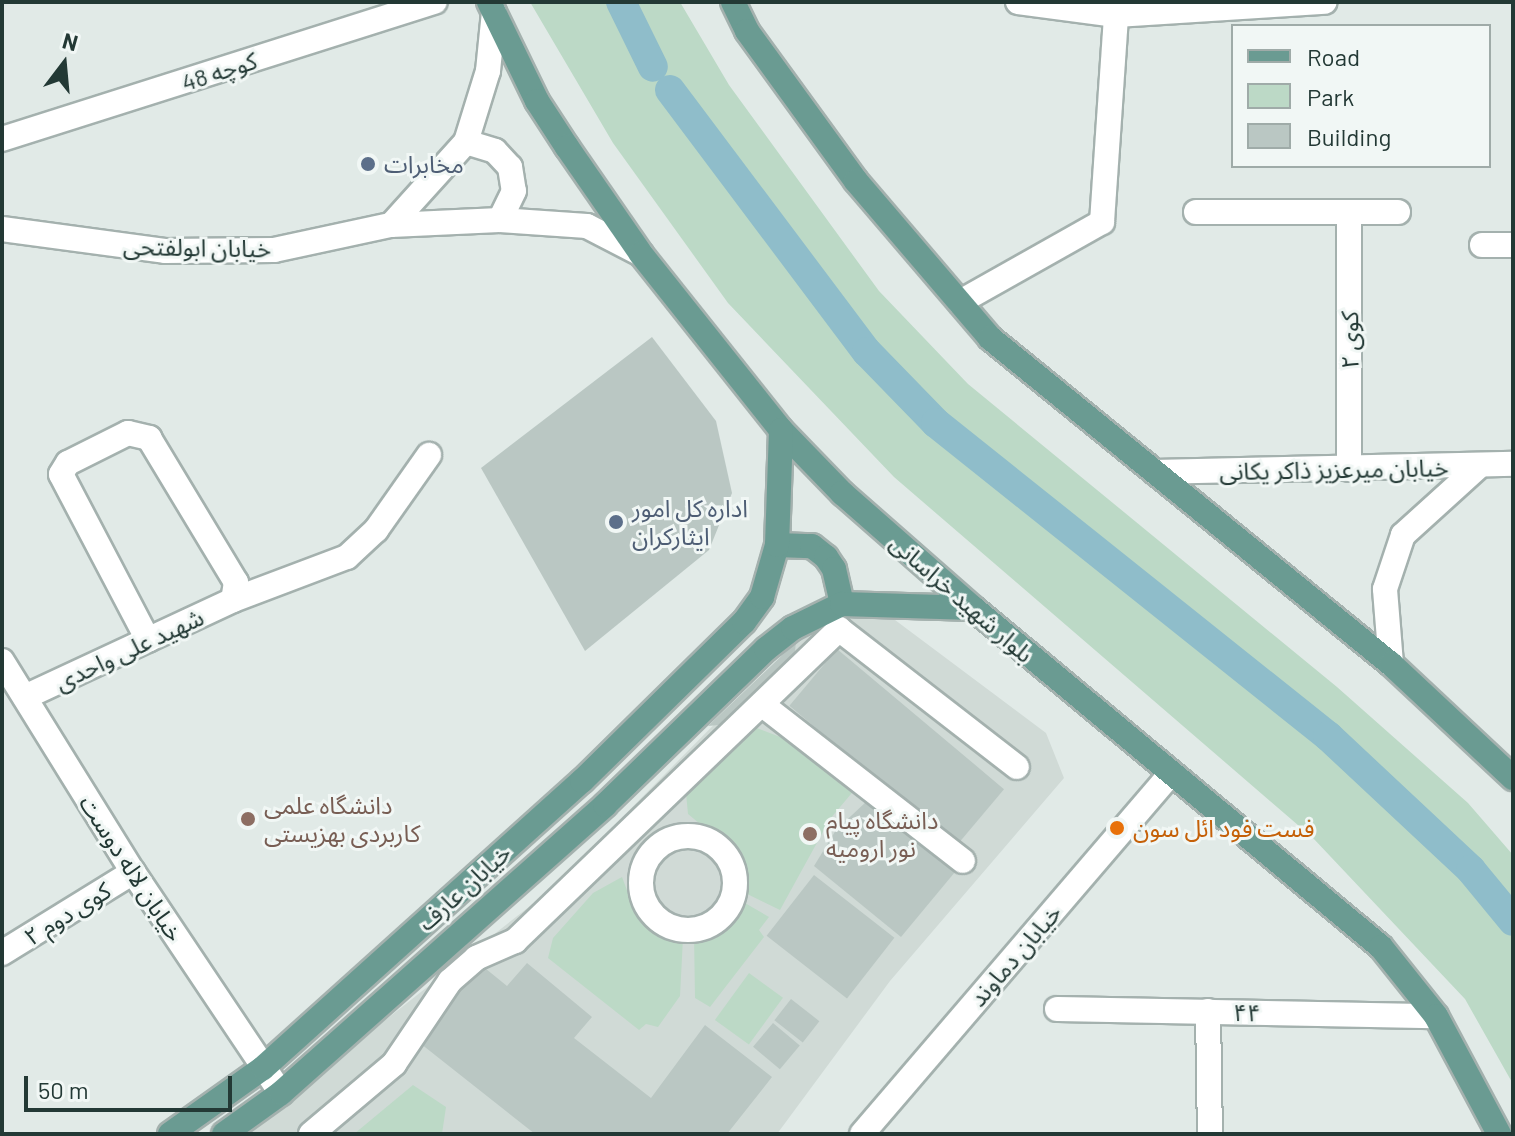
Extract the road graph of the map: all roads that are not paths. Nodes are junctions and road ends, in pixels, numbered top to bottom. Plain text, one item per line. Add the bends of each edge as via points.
1 (435, 2) edge
2 (733, 2) edge
3 (1018, 2) edge
4 (1325, 2) edge
5 (491, 7) edge
6 (1117, 9) edge
7 (2, 139) edge
8 (466, 142) junction
9 (1196, 212) dead end
10 (1349, 212) junction
11 (1398, 212) dead end
12 (500, 220) junction
13 (391, 225) junction
14 (2, 229) edge
15 (1482, 245) dead end
16 (1513, 245) edge
17 (641, 254) junction
18 (960, 302) junction
19 (781, 430) junction
20 (429, 455) dead end
21 (1513, 464) edge
22 (1479, 466) junction
23 (1349, 469) junction
24 (1155, 472) junction
25 (777, 545) junction
26 (233, 600) junction
27 (842, 604) junction
28 (973, 608) junction
29 (148, 640) junction
30 (1391, 664) junction
31 (3, 665) edge
32 (25, 697) junction
33 (764, 706) junction
34 (1017, 767) dead end
35 (1169, 776) junction
36 (1513, 778) edge
37 (605, 805) junction
38 (635, 829) junction
39 (656, 849) dead end
40 (963, 861) dead end
41 (133, 872) junction
42 (2, 953) edge
43 (1057, 1009) dead end
44 (1208, 1011) junction
45 (1436, 1016) junction
46 (263, 1068) junction
47 (281, 1093) junction
48 (170, 1134) edge
49 (224, 1134) edge
50 (311, 1134) edge
51 (862, 1134) edge
52 (1210, 1134) edge
53 (1499, 1134) edge

1 - 7 street, کوچه 48
2 - 18 main road via 747,31 856,181
3 - 6 street
4 - 6 street
5 - 8 street via 488,71
5 - 17 main road, بلوار شهید خراسانی via 537,101
6 - 18 street via 1102,222
8 - 12 street via 495,151 510,167 514,191
8 - 13 street
9 - 10 street
10 - 11 street
10 - 23 street, کوی ۲
12 - 13 street, خیابان ابولفتحی
12 - 17 street, خیابان ابولفتحی via 587,226
13 - 14 street, خیابان ابولفتحی via 274,250 165,251
15 - 16 street
17 - 19 main road, بلوار شهید خراسانی
18 - 24 main road via 990,338
19 - 25 main road, خیابان عارف
19 - 28 main road, بلوار شهید خراسانی via 842,493
20 - 26 street, شهید علی واحدی via 376,530 347,557
21 - 22 street, خیابان میرعزیز ذاکر یکانی
22 - 23 street, خیابان میرعزیز ذاکر یکانی
22 - 30 street via 1403,535 1385,589
23 - 24 street, خیابان میرعزیز ذاکر یکانی
24 - 30 main road
25 - 27 main road via 812,546 826,557
25 - 46 main road, خیابان عارف via 762,597 744,622 582,781
26 - 29 street, شهید علی واحدی
26 - 29 street via 236,582 149,438 128,433 68,463 61,474
27 - 28 main road
27 - 37 main road, خیابان عارف via 766,649
28 - 35 main road, بلوار شهید خراسانی
29 - 32 street, شهید علی واحدی
30 - 36 main road
31 - 32 street, خیابان لاله دوست
32 - 41 street, خیابان لاله دوست
33 - 34 street via 839,629
33 - 38 street
33 - 40 street
35 - 45 main road, بلوار شهید خراسانی via 1381,947
35 - 51 street, خیابان دماوند
37 - 38 street
37 - 47 main road, خیابان عارف
38 - 39 street
38 - 50 street via 515,941 476,958 450,981 394,1064
41 - 42 street, کوی دوم ۲
41 - 46 street, خیابان لاله دوست
43 - 44 street, ۴۴
44 - 45 street, ۴۴
44 - 52 street
45 - 53 main road, بلوار شهید خراسانی
46 - 47 street, خیابان لاله دوست
46 - 48 main road, خیابان عارف
47 - 49 main road, خیابان عارف

